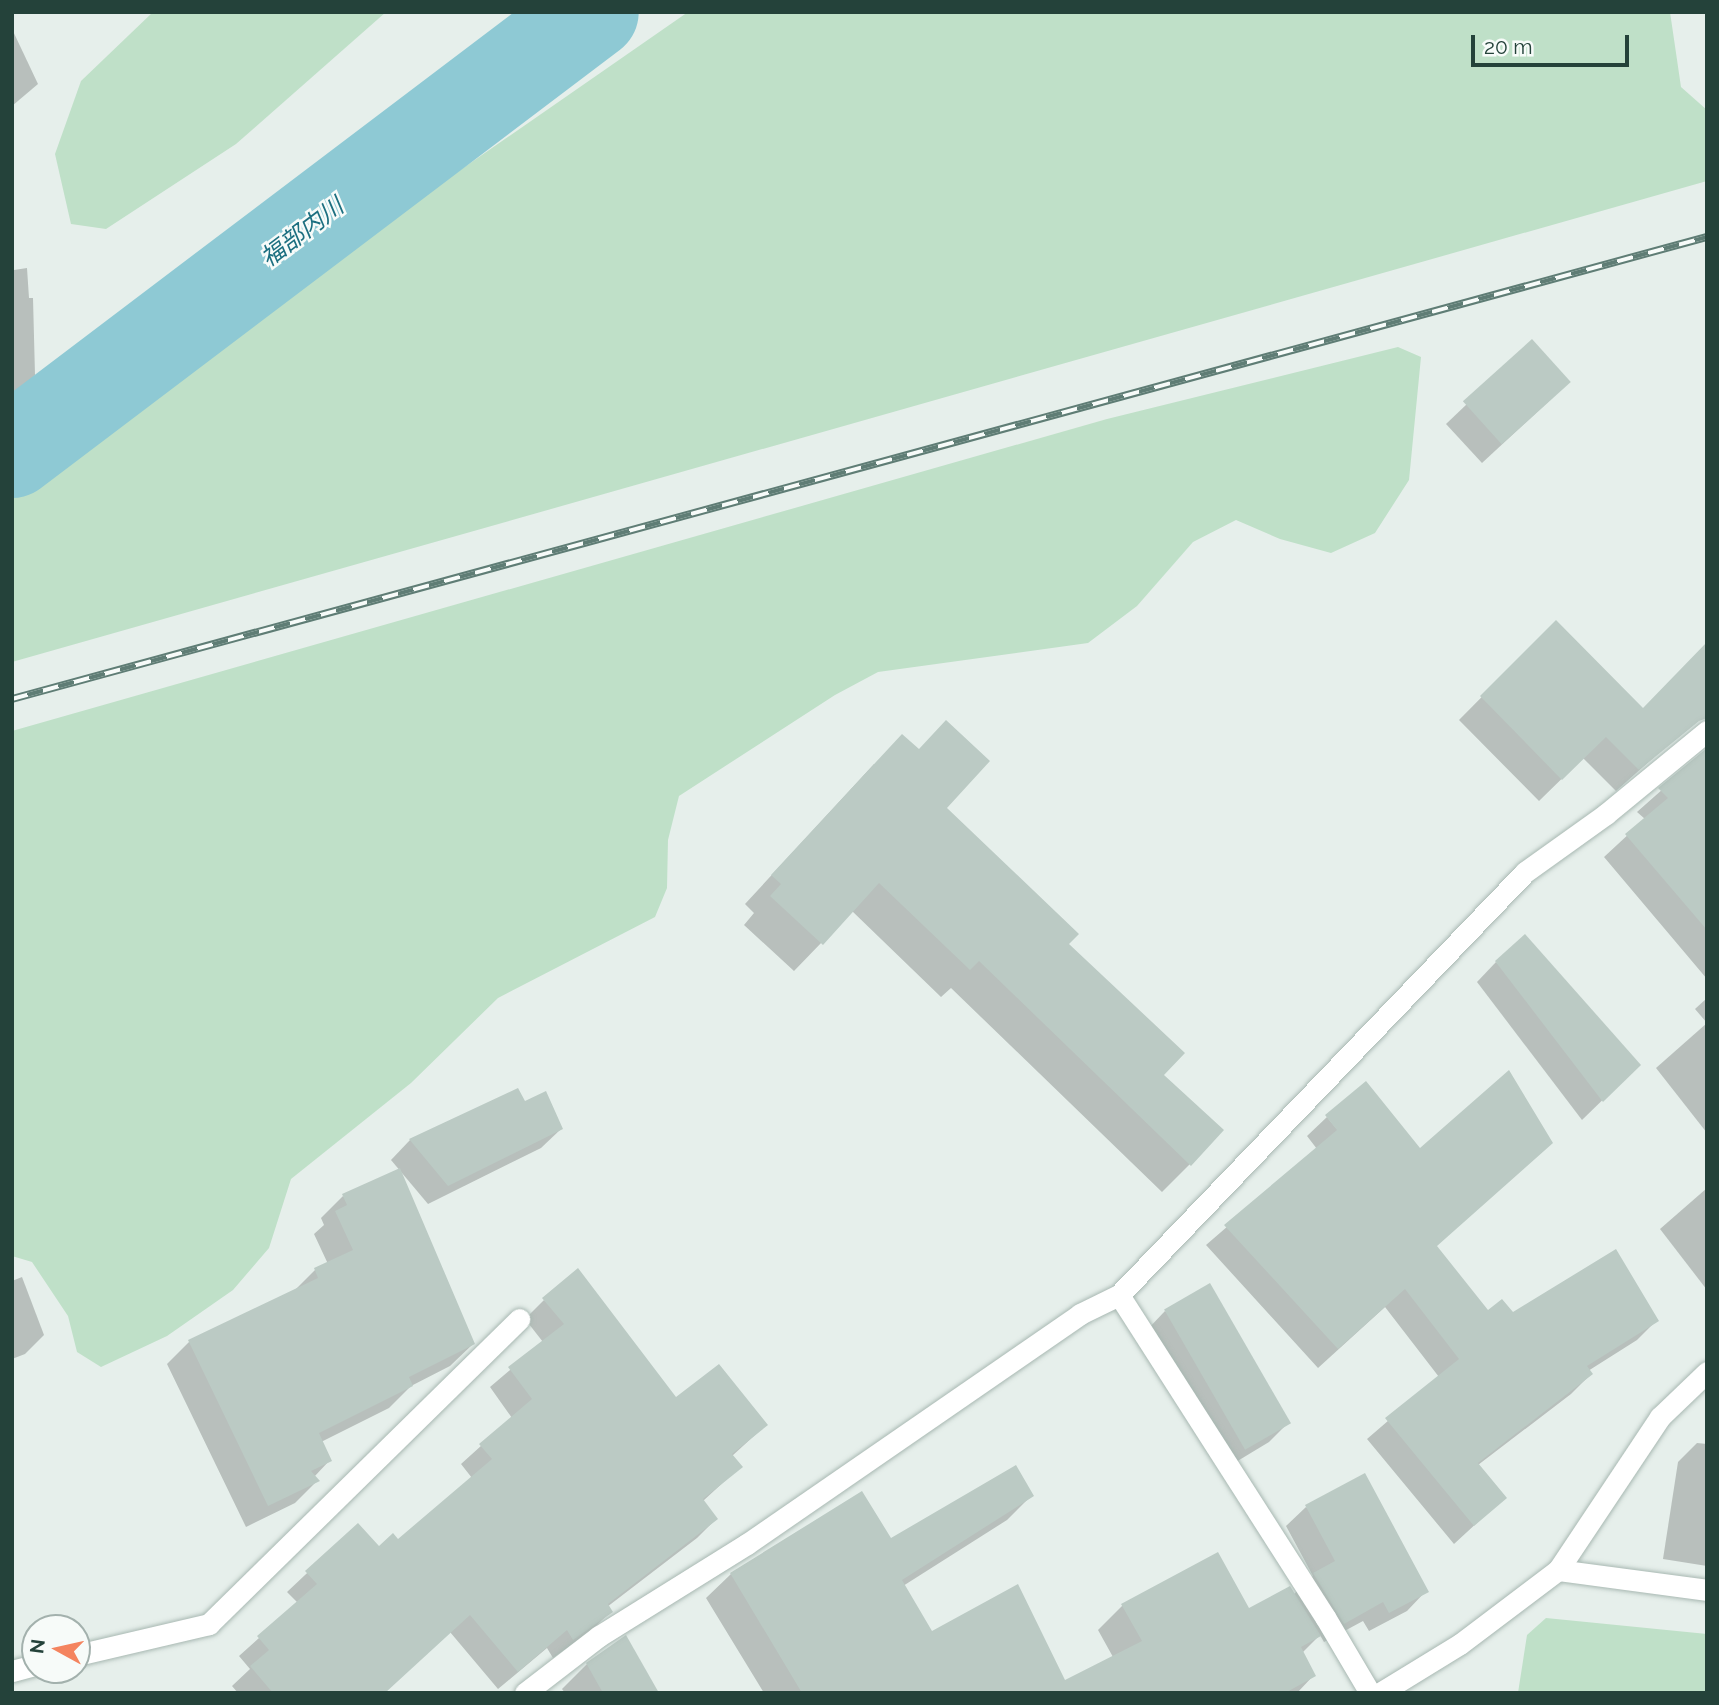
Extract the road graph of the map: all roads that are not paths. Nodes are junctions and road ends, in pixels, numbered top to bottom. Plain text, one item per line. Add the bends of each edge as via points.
1 (1707, 731) edge
2 (1119, 1295) junction
3 (519, 1319) dead end
4 (1707, 1372) edge
5 (1558, 1570) junction
6 (1707, 1590) edge
7 (91, 1652) edge
8 (525, 1693) edge
9 (1370, 1693) edge
10 (1380, 1693) edge

1 - 2 street via 1606,814 1525,872
2 - 8 street via 1080,1314 747,1544 599,1636
2 - 9 street
3 - 7 street via 209,1624
4 - 5 street via 1660,1417
5 - 6 street
5 - 10 street via 1460,1644

